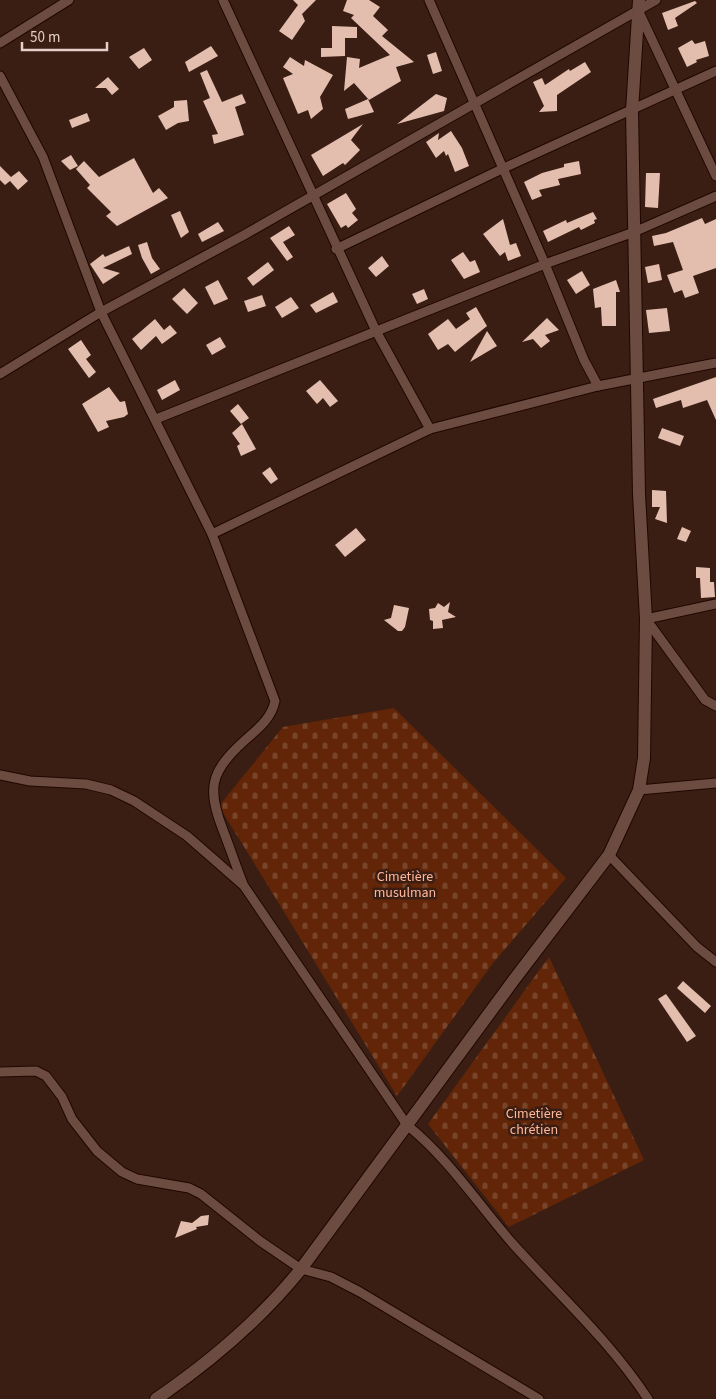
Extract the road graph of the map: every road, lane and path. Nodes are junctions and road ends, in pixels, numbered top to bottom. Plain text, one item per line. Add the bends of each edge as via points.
1 (69, 0) edge
2 (223, 0) edge
3 (429, 0) edge
4 (656, 0) edge
5 (637, 4) edge
6 (0, 43) edge
7 (716, 71) edge
8 (0, 76) edge
9 (678, 90) junction
10 (475, 102) junction
11 (632, 111) junction
12 (504, 168) junction
13 (716, 176) edge
14 (314, 195) junction
15 (716, 196) edge
16 (634, 232) junction
17 (336, 249) junction
18 (545, 264) junction
19 (101, 312) junction
20 (376, 331) junction
21 (716, 363) edge
22 (0, 374) edge
23 (637, 380) junction
24 (598, 386) junction
25 (156, 419) junction
26 (430, 429) junction
27 (212, 534) junction
28 (716, 604) edge
29 (646, 619) junction
30 (716, 706) edge
31 (0, 775) edge
32 (716, 783) edge
33 (639, 790) junction
34 (609, 856) junction
35 (244, 886) junction
36 (716, 962) edge
37 (0, 1072) edge
38 (407, 1125) junction
39 (301, 1269) junction
40 (156, 1399) edge
41 (539, 1399) edge
42 (648, 1399) edge

1 - 6 street
2 - 14 street
3 - 10 street
4 - 5 street
5 - 9 street
5 - 10 street
5 - 11 street
7 - 9 street
8 - 19 street via 43,156
9 - 11 street
9 - 13 street
10 - 12 street
10 - 14 street
11 - 12 street
11 - 16 street
12 - 17 street
12 - 18 street
14 - 17 street
14 - 19 street
15 - 16 street
16 - 18 street
16 - 23 street
17 - 20 street
18 - 20 street
18 - 24 street
19 - 22 street
19 - 25 street
20 - 25 street
20 - 26 street
21 - 23 street
23 - 24 street
23 - 29 street
24 - 26 street
25 - 27 street
26 - 27 street
27 - 35 street via 275,701 265,722 228,756 213,785 215,812
28 - 29 street
29 - 30 street via 705,700
29 - 33 street via 644,758
31 - 35 street via 30,781 86,784 119,793 187,836
32 - 33 street
33 - 34 street
34 - 36 street via 697,947
34 - 38 street
35 - 38 street
37 - 39 street via 36,1071 46,1076 62,1097 72,1119 97,1151 122,1172 137,1180 189,1188 201,1194
38 - 39 street
38 - 42 street via 432,1146 513,1244 605,1342
39 - 40 street via 276,1300 224,1348
39 - 41 street via 331,1278 360,1292

